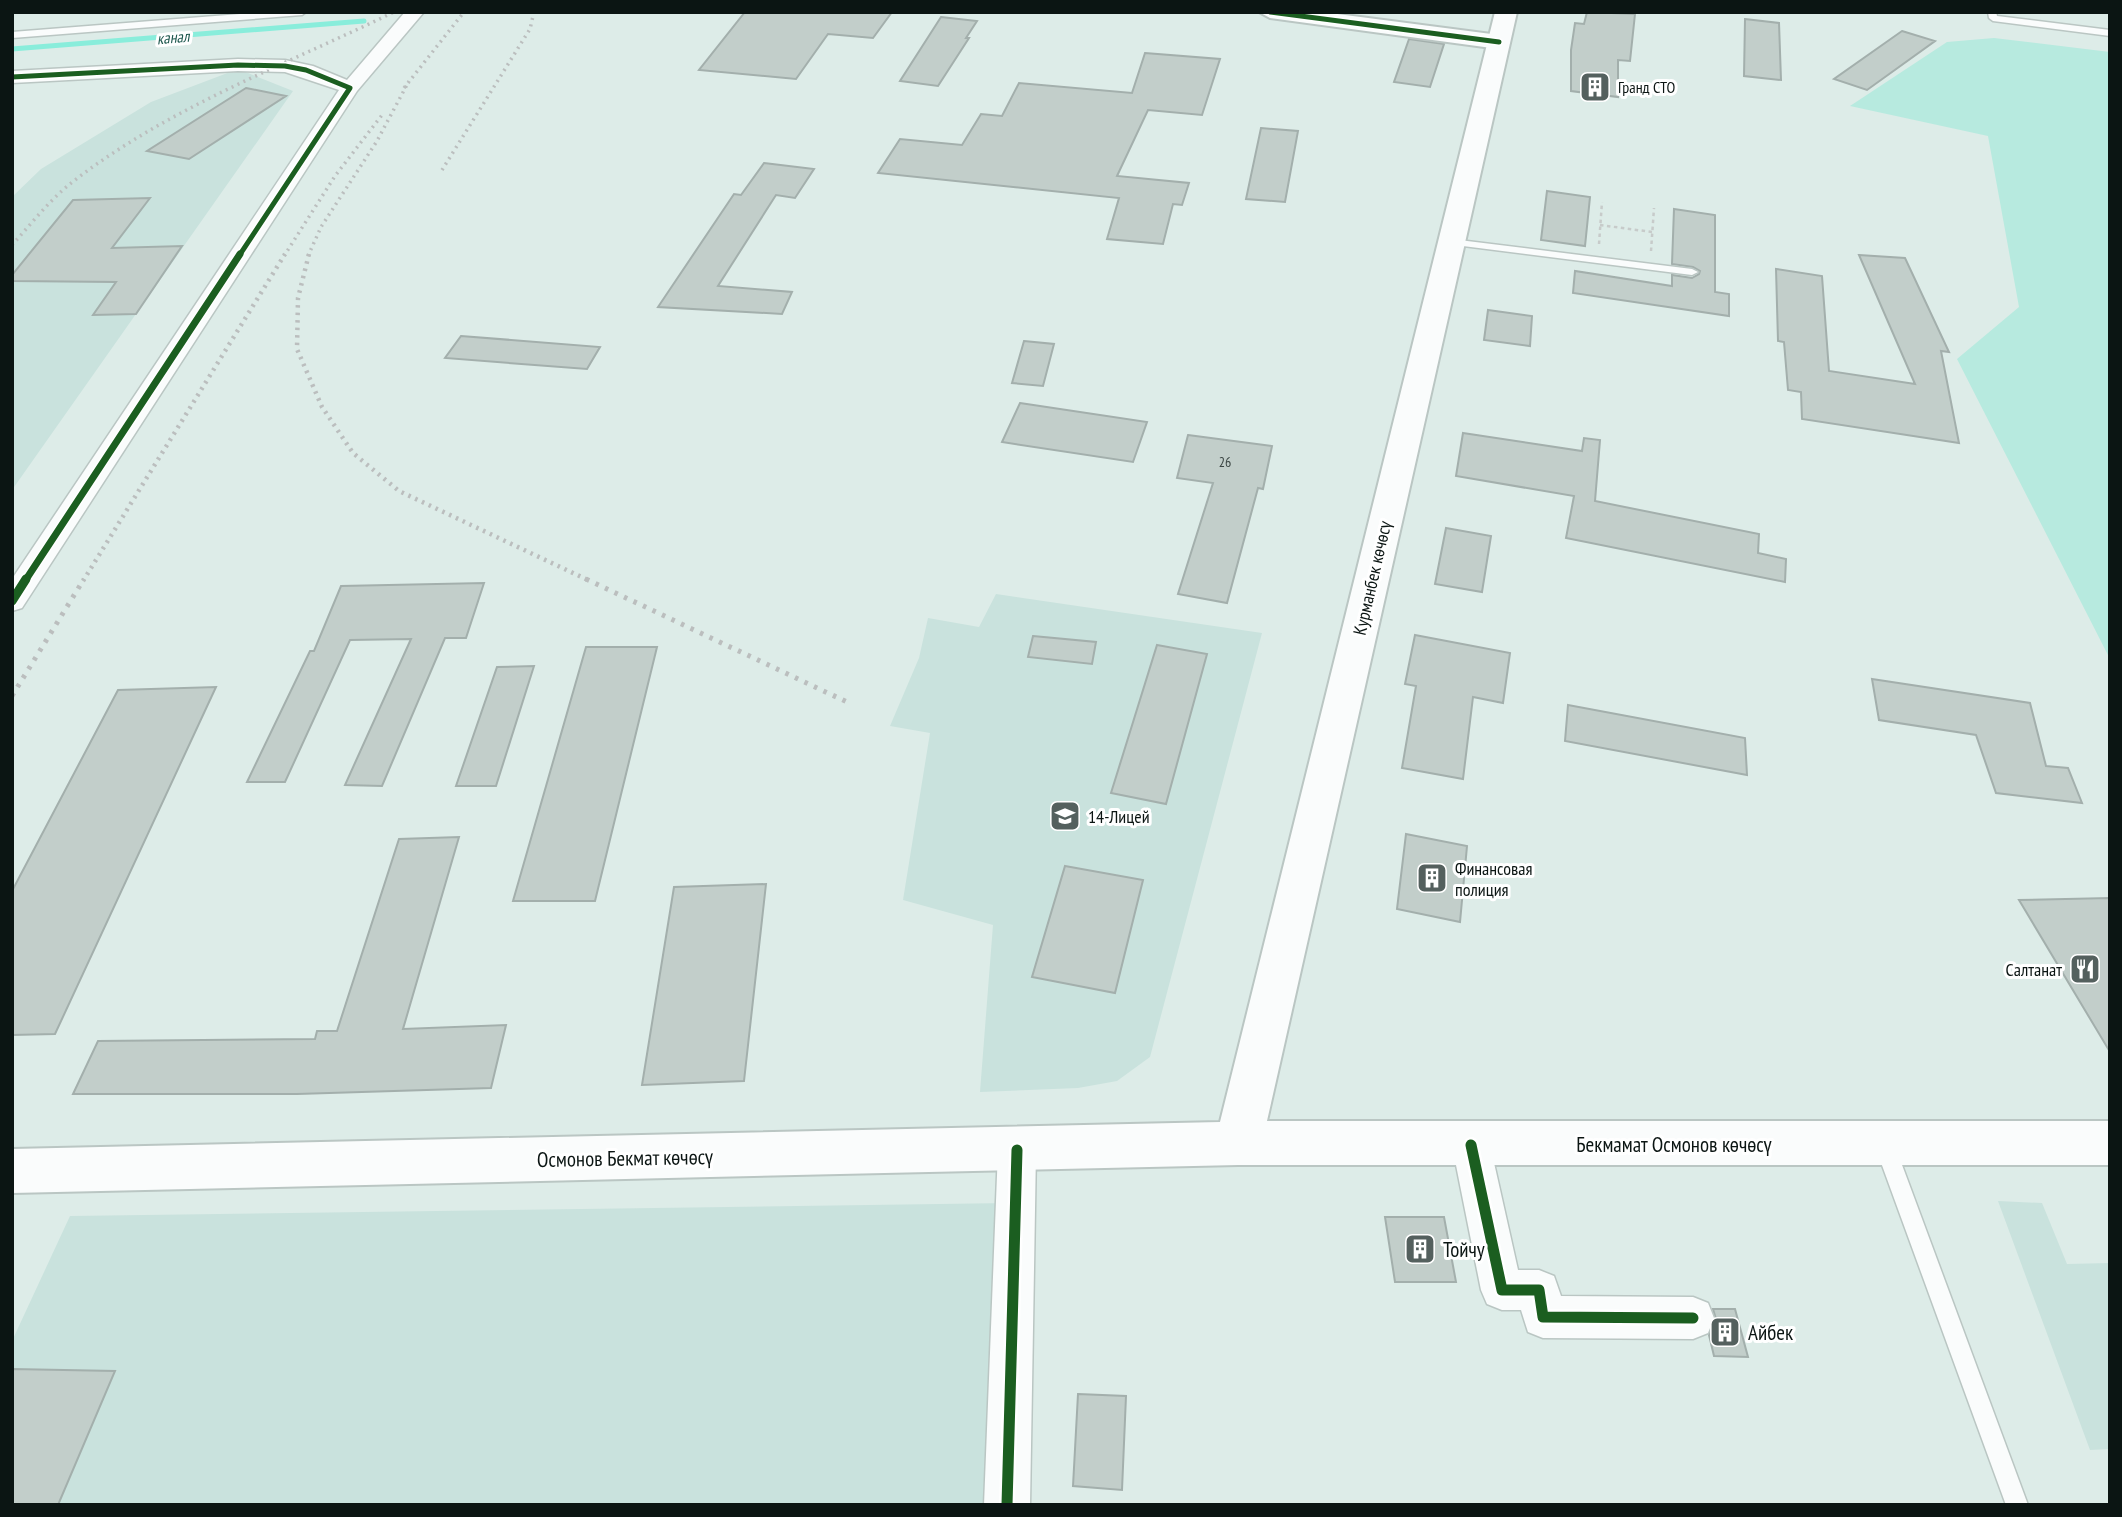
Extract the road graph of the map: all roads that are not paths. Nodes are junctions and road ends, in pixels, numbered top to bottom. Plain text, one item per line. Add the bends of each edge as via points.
1 (302, 12) edge
2 (415, 12) edge
3 (1270, 12) edge
4 (1992, 12) edge
5 (1502, 27) edge
6 (2110, 33) edge
7 (12, 36) edge
8 (12, 77) edge
9 (350, 88) junction
10 (1451, 242) junction
11 (1692, 272) dead end
12 (12, 601) edge
13 (1238, 1143) junction
14 (2110, 1143) edge
15 (1884, 1144) junction
16 (1471, 1145) junction
17 (1017, 1150) junction
18 (12, 1171) edge
19 (1693, 1318) dead end
20 (1007, 1505) edge
21 (2017, 1505) edge

1 - 7 lane
2 - 9 street
3 - 5 main road
4 - 6 lane via 1993,18
5 - 10 main road, Курманбек көчөсү
8 - 9 street via 285,66
9 - 12 street
10 - 11 lane
10 - 13 main road, Курманбек көчөсү
13 - 16 main road, Бекмамат Осмонов көчөсү
13 - 17 main road, Осмонов Бекмат көчөсү
14 - 15 main road, Бекмамат Осмонов көчөсү
15 - 16 main road, Бекмамат Осмонов көчөсү
15 - 21 lane
16 - 19 street via 1502,1290 1539,1290 1543,1317
17 - 18 main road, Осмонов Бекмат көчөсү
17 - 20 street

